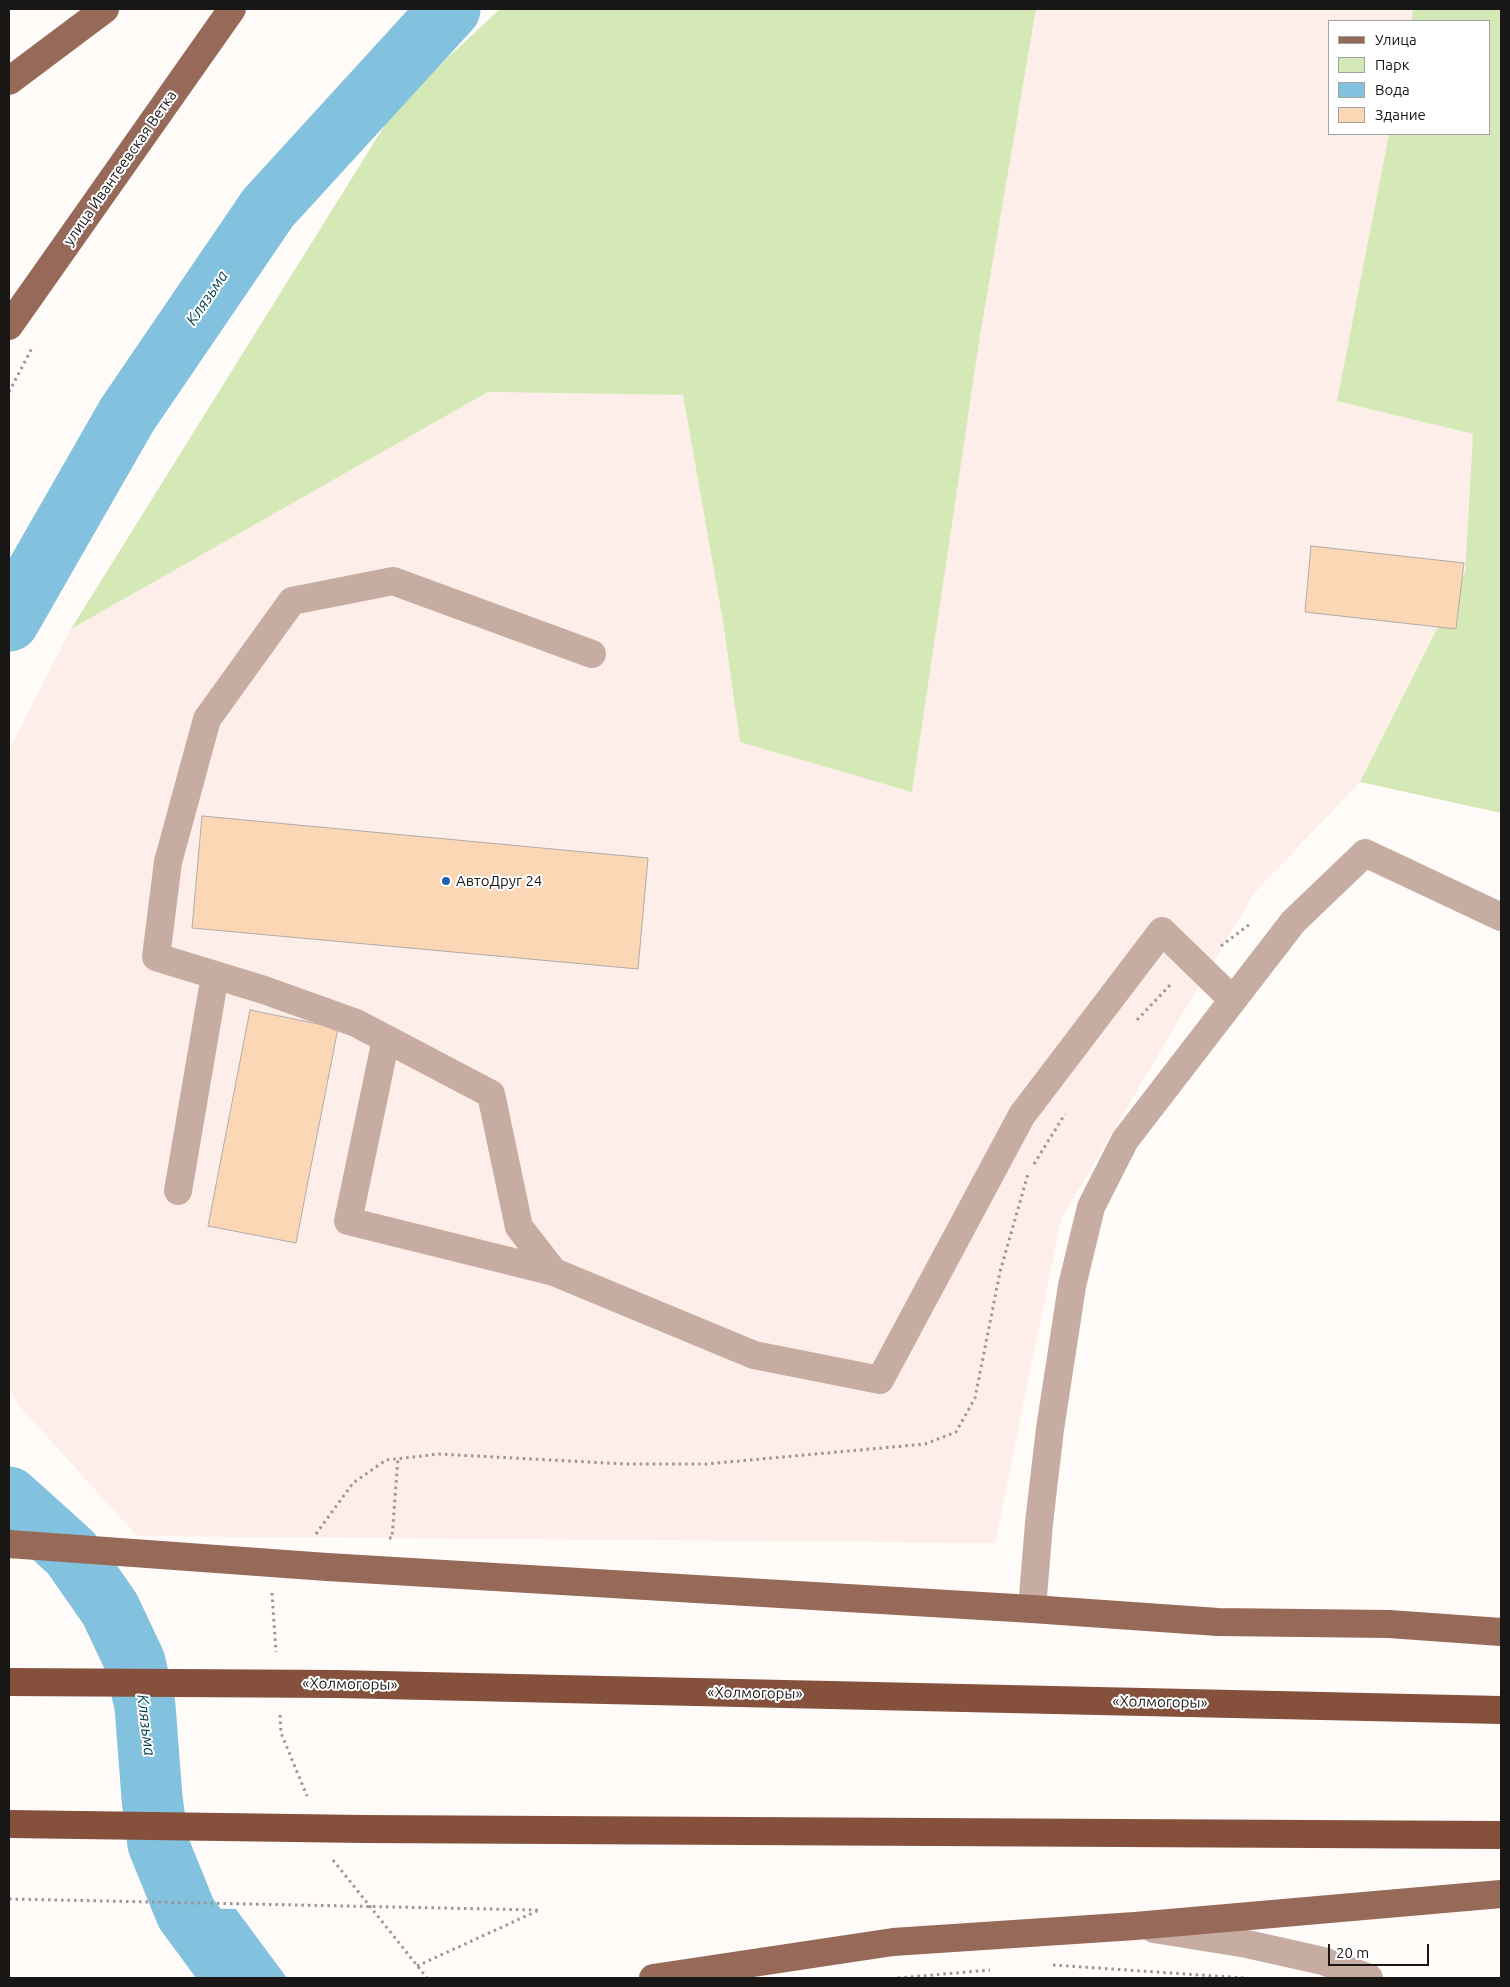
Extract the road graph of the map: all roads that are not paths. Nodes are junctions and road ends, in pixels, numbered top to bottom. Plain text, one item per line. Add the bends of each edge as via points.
1 (105, 9) edge
2 (232, 9) edge
3 (9, 82) edge
4 (9, 326) edge
5 (592, 654) dead end
6 (1501, 917) edge
7 (215, 975) junction
8 (1233, 1000) junction
9 (386, 1039) junction
10 (178, 1191) dead end
11 (554, 1272) junction
12 (9, 1544) edge
13 (1032, 1608) junction
14 (1501, 1632) edge
15 (9, 1682) edge
16 (1501, 1710) edge
17 (9, 1824) edge
18 (1501, 1835) edge
19 (1501, 1894) edge
20 (1135, 1926) junction
21 (653, 1978) edge
22 (1369, 1978) edge

1 - 3 main road
2 - 4 main road, улица Ивантеевская Ветка
5 - 7 street via 393,581 292,601 207,719 168,862 156,957
6 - 8 street via 1364,853 1294,922
7 - 9 street via 356,1023
7 - 10 street
8 - 11 street via 1162,931 1022,1115 880,1380 754,1354
8 - 13 street via 1125,1140 1091,1208 1072,1286 1051,1420
9 - 11 street via 491,1094 519,1227
9 - 11 street via 348,1221
12 - 13 main road via 327,1567
13 - 14 main road via 1218,1622 1390,1624
15 - 16 highway, «Холмогоры» via 337,1684
17 - 18 highway
19 - 20 main road
20 - 21 main road via 893,1942
20 - 22 street via 1247,1944 1323,1961

